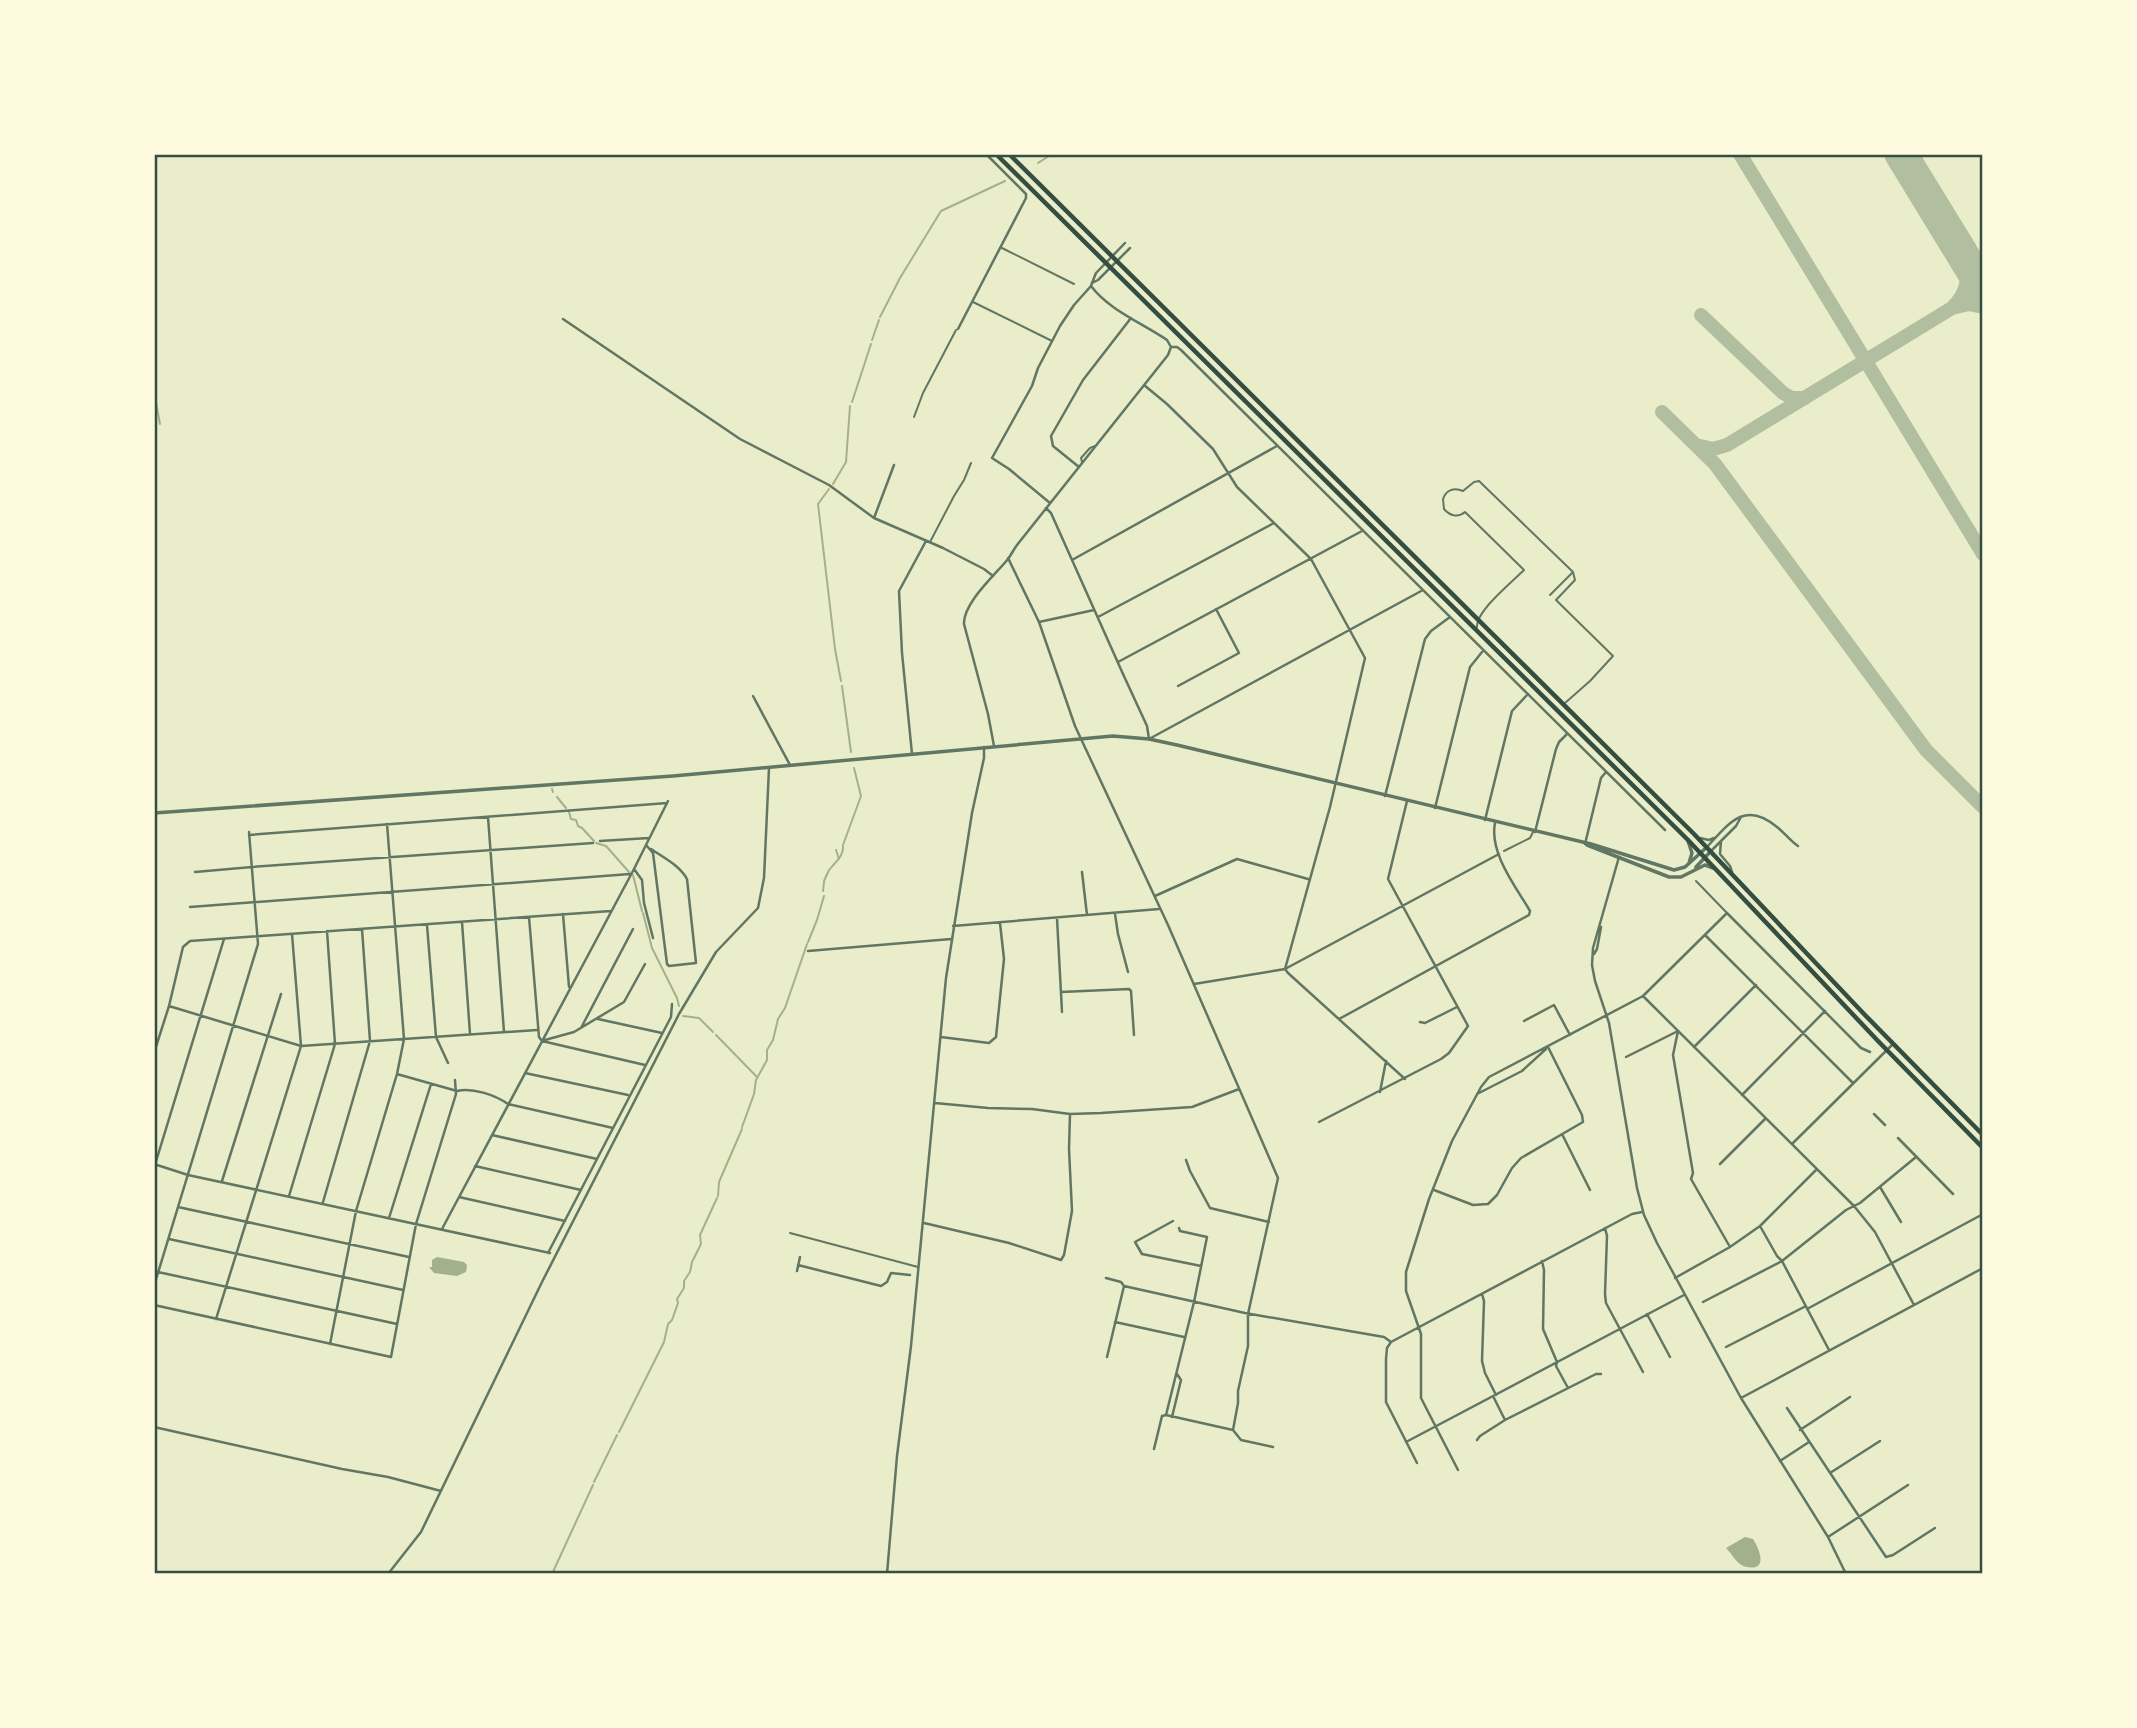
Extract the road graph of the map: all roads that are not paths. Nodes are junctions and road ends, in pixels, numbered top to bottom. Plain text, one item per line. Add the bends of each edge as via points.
1 (986, 154) edge
2 (996, 154) edge
3 (1009, 154) edge
4 (1125, 243) dead end
5 (1001, 248) junction
6 (1130, 248) dead end
7 (1115, 259) junction
8 (1108, 265) junction
9 (1074, 284) dead end
10 (1091, 285) junction
11 (972, 301) junction
12 (563, 318) dead end
13 (1130, 318) junction
14 (958, 329) joint
15 (1052, 341) junction
16 (1171, 347) junction
17 (1144, 385) junction
18 (914, 417) dead end
19 (1277, 446) junction
20 (971, 463) dead end
21 (894, 465) dead end
22 (1080, 465) junction
23 (1227, 473) junction
24 (1050, 503) junction
25 (1046, 508) junction
26 (874, 518) junction
27 (1274, 523) junction
28 (1363, 530) junction
29 (928, 542) junction
30 (1009, 558) junction
31 (1311, 559) junction
32 (1072, 560) junction
33 (1573, 572) junction
34 (993, 576) junction
35 (1423, 590) junction
36 (1550, 595) dead end
37 (1216, 609) junction
38 (1095, 610) junction
39 (1098, 617) junction
40 (1450, 617) junction
41 (1478, 619) junction
42 (1039, 622) junction
43 (1350, 631) junction
44 (1477, 632) junction
45 (1483, 651) junction
46 (1118, 662) junction
47 (1178, 686) dead end
48 (1528, 694) junction
49 (752, 696) dead end
50 (1563, 704) junction
51 (1567, 734) junction
52 (1080, 738) junction
53 (1149, 739) junction
54 (994, 746) junction
55 (984, 747) junction
56 (912, 754) junction
57 (790, 765) junction
58 (769, 767) junction
59 (1606, 772) junction
60 (1336, 784) junction
61 (1385, 796) junction
62 (1407, 801) junction
63 (1435, 808) junction
64 (154, 813) edge
65 (1741, 816) junction
66 (488, 817) junction
67 (1485, 820) junction
68 (1496, 823) junction
69 (387, 824) junction
70 (1665, 830) dead end
71 (1534, 832) junction
72 (1717, 837) junction
73 (649, 838) junction
74 (1698, 838) junction
75 (1688, 840) junction
76 (600, 841) dead end
77 (1721, 841) junction
78 (593, 843) dead end
79 (646, 845) junction
80 (1585, 845) junction
81 (1798, 846) dead end
82 (651, 849) junction
83 (1709, 849) junction
84 (490, 850) junction
85 (1504, 851) dead end
86 (1499, 854) junction
87 (1620, 855) junction
88 (1702, 855) junction
89 (390, 858) junction
90 (1688, 865) junction
91 (252, 867) junction
92 (634, 869) junction
93 (1716, 869) junction
94 (1694, 870) junction
95 (1082, 872) dead end
96 (195, 873) dead end
97 (631, 874) junction
98 (1733, 874) junction
99 (1309, 880) junction
100 (1696, 881) dead end
101 (493, 884) junction
102 (392, 891) junction
103 (1155, 896) junction
104 (254, 902) junction
105 (1402, 905) junction
106 (190, 906) dead end
107 (1161, 909) junction
108 (611, 911) junction
109 (1115, 913) junction
110 (1727, 913) junction
111 (564, 914) junction
112 (1087, 915) junction
113 (529, 916) junction
114 (1058, 918) junction
115 (496, 919) junction
116 (462, 922) junction
117 (1000, 923) junction
118 (427, 924) junction
119 (395, 926) junction
120 (953, 926) junction
121 (362, 929) junction
122 (633, 929) dead end
123 (327, 931) junction
124 (292, 934) junction
125 (1705, 935) junction
126 (257, 936) junction
127 (653, 938) dead end
128 (224, 939) junction
129 (951, 939) junction
130 (808, 951) dead end
131 (645, 964) dead end
132 (1435, 967) junction
133 (1285, 968) junction
134 (1128, 972) dead end
135 (1194, 984) junction
136 (1756, 985) junction
137 (569, 990) junction
138 (1061, 992) junction
139 (281, 994) dead end
140 (1643, 996) junction
141 (672, 1004) dead end
142 (169, 1006) junction
143 (1457, 1007) junction
144 (1825, 1011) junction
145 (1062, 1012) dead end
146 (1607, 1014) junction
147 (201, 1016) junction
148 (598, 1019) junction
149 (1339, 1019) junction
150 (1524, 1021) dead end
151 (1420, 1022) dead end
152 (234, 1026) junction
153 (581, 1028) junction
154 (537, 1030) junction
155 (1678, 1031) junction
156 (504, 1032) junction
157 (662, 1033) junction
158 (470, 1034) junction
159 (1804, 1034) junction
160 (1134, 1035) dead end
161 (1570, 1035) junction
162 (267, 1037) junction
163 (436, 1037) junction
164 (941, 1037) junction
165 (404, 1039) junction
166 (370, 1041) junction
167 (542, 1041) junction
168 (335, 1044) junction
169 (1893, 1044) junction
170 (301, 1046) junction
171 (1548, 1047) junction
172 (1694, 1047) junction
173 (1887, 1050) junction
174 (1870, 1052) dead end
175 (154, 1053) edge
176 (1626, 1057) dead end
177 (1385, 1061) junction
178 (448, 1063) dead end
179 (645, 1065) junction
180 (525, 1073) junction
181 (397, 1074) junction
182 (1405, 1079) junction
183 (455, 1080) dead end
184 (1853, 1083) junction
185 (431, 1084) junction
186 (1239, 1089) junction
187 (457, 1091) junction
188 (1380, 1091) junction
189 (1478, 1093) junction
190 (629, 1095) junction
191 (1742, 1095) junction
192 (935, 1103) junction
193 (508, 1104) junction
194 (1070, 1114) junction
195 (1874, 1114) dead end
196 (1766, 1118) junction
197 (1319, 1122) dead end
198 (1885, 1125) dead end
199 (613, 1128) junction
200 (1562, 1134) junction
201 (492, 1135) junction
202 (1983, 1135) edge
203 (1898, 1138) dead end
204 (1792, 1144) junction
205 (1983, 1148) edge
206 (1916, 1157) junction
207 (597, 1159) junction
208 (1186, 1160) dead end
209 (1720, 1164) dead end
210 (154, 1166) edge
211 (475, 1166) junction
212 (1817, 1169) junction
213 (188, 1175) junction
214 (222, 1181) junction
215 (1880, 1187) junction
216 (255, 1189) junction
217 (1433, 1189) junction
218 (581, 1190) junction
219 (1590, 1190) dead end
220 (1953, 1194) dead end
221 (289, 1196) junction
222 (459, 1197) junction
223 (322, 1203) junction
224 (1854, 1206) junction
225 (178, 1207) junction
226 (356, 1211) junction
227 (1643, 1212) junction
228 (1983, 1214) edge
229 (389, 1218) junction
230 (565, 1221) junction
231 (1173, 1221) dead end
232 (245, 1222) junction
233 (923, 1222) junction
234 (1269, 1222) junction
235 (1901, 1222) dead end
236 (416, 1224) junction
237 (1760, 1226) junction
238 (1179, 1228) dead end
239 (1605, 1228) junction
240 (442, 1230) junction
241 (790, 1233) dead end
242 (169, 1239) junction
243 (349, 1245) junction
244 (1730, 1247) junction
245 (235, 1254) junction
246 (410, 1257) junction
247 (800, 1257) dead end
248 (1542, 1261) junction
249 (1782, 1261) junction
250 (1891, 1263) junction
251 (798, 1265) junction
252 (1201, 1266) junction
253 (919, 1267) junction
254 (1983, 1269) edge
255 (797, 1271) dead end
256 (159, 1272) junction
257 (910, 1275) dead end
258 (342, 1278) junction
259 (1106, 1278) dead end
260 (1675, 1278) junction
261 (154, 1286) edge
262 (226, 1286) junction
263 (1124, 1286) junction
264 (403, 1290) junction
265 (1482, 1294) junction
266 (1684, 1295) junction
267 (1194, 1301) junction
268 (1703, 1302) dead end
269 (154, 1305) edge
270 (1914, 1305) junction
271 (1806, 1307) junction
272 (336, 1310) junction
273 (1248, 1314) junction
274 (1647, 1314) junction
275 (216, 1319) junction
276 (1115, 1322) junction
277 (397, 1324) junction
278 (1418, 1327) junction
279 (1619, 1329) junction
280 (1184, 1337) junction
281 (1391, 1342) junction
282 (330, 1344) junction
283 (1726, 1347) dead end
284 (1829, 1350) junction
285 (1107, 1357) dead end
286 (1670, 1357) dead end
287 (1557, 1362) junction
288 (1643, 1372) dead end
289 (1176, 1373) junction
290 (1601, 1374) dead end
291 (1569, 1389) junction
292 (1494, 1395) junction
293 (1850, 1397) dead end
294 (1741, 1398) junction
295 (1787, 1408) dead end
296 (1166, 1415) junction
297 (1172, 1417) junction
298 (1506, 1420) junction
299 (154, 1427) edge
300 (1435, 1427) junction
301 (1233, 1430) junction
302 (1800, 1430) junction
303 (1477, 1440) dead end
304 (1880, 1441) dead end
305 (1406, 1442) junction
306 (1809, 1443) junction
307 (1273, 1447) dead end
308 (1154, 1449) dead end
309 (1780, 1461) junction
310 (1417, 1463) dead end
311 (1458, 1470) dead end
312 (1830, 1474) junction
313 (1908, 1485) dead end
314 (441, 1491) junction
315 (1858, 1517) junction
316 (1935, 1528) dead end
317 (1828, 1537) junction
318 (388, 1574) edge
319 (887, 1574) edge
320 (1846, 1574) edge

1 - 5 street via 1026,194
2 - 8 main road
3 - 7 main road
4 - 7 street
5 - 9 lane
5 - 11 street
6 - 7 street
7 - 8 street
7 - 41 main road
8 - 10 street via 1094,276
8 - 44 main road
10 - 13 street
10 - 15 street
11 - 14 street
11 - 15 lane
12 - 26 street via 740,439 829,485
13 - 16 street
13 - 22 street via 1083,380 1051,436 1053,446
14 - 18 lane
15 - 24 street via 992,458
16 - 17 street
16 - 19 street via 1190,359
17 - 22 street
17 - 23 street via 1213,449
19 - 23 street
19 - 28 street
20 - 29 lane
21 - 26 street
22 - 24 street
23 - 27 street
23 - 32 street
24 - 25 street
25 - 30 street
25 - 32 street
26 - 29 street
27 - 31 street
27 - 39 street
28 - 31 street
28 - 35 street
29 - 34 street
29 - 56 street via 899,591
30 - 34 street
30 - 42 street
31 - 37 street
31 - 43 street
32 - 38 street
33 - 36 lane
33 - 41 lane via 1481,481 1463,491 1452,489 1444,496 1446,512 1456,516 1465,512 1524,570
33 - 50 lane via 1575,580 1556,600 1613,656
34 - 54 street via 964,620
35 - 40 street
35 - 43 street
37 - 46 street
37 - 47 street via 1239,653
38 - 39 street
38 - 42 street
39 - 46 street
40 - 45 street
40 - 61 street via 1425,639
41 - 44 lane
41 - 50 main road
42 - 52 street
43 - 53 street
43 - 60 street via 1365,663
44 - 75 main road
45 - 48 street
45 - 63 street via 1470,667
46 - 53 street
48 - 51 street
48 - 67 street via 1513,711
49 - 57 street
50 - 74 main road
51 - 59 street
51 - 71 street via 1556,749
52 - 53 street
52 - 54 street
52 - 103 street
53 - 60 street
54 - 55 street
55 - 56 street
55 - 120 street
56 - 57 street
57 - 58 street
58 - 64 street
58 - 314 street via 758,908 716,952 679,1014
59 - 70 street
59 - 80 street
60 - 61 street
60 - 99 street
61 - 62 street
62 - 63 street
62 - 105 street via 1388,876
63 - 67 street
65 - 72 street
65 - 77 street
65 - 81 street via 1766,820
66 - 69 street
66 - 73 street via 668,802
66 - 84 street
67 - 68 street
68 - 71 street
68 - 86 street
69 - 89 street
69 - 91 street via 249,834
71 - 80 street
71 - 85 lane
72 - 74 street
72 - 83 street
73 - 76 street
73 - 79 street
74 - 83 main road
75 - 88 main road
75 - 90 street via 1692,853
77 - 83 street
77 - 98 street via 1720,854
78 - 84 street
79 - 82 street
79 - 92 street
80 - 87 street
82 - 82 street via 667,964 697,964 687,879 681,869
83 - 88 street
83 - 98 main road
84 - 89 street
84 - 101 street
86 - 105 street
86 - 132 street via 1530,914
87 - 90 street via 1671,869
87 - 94 street via 1673,877
87 - 146 street via 1592,958 1594,981
88 - 90 street
88 - 93 main road
88 - 94 street
89 - 91 street
89 - 102 street
91 - 96 street
91 - 104 street
92 - 97 street
92 - 127 street via 642,880
93 - 94 street via 1705,865
93 - 173 main road
95 - 112 street
97 - 101 street
97 - 108 street
98 - 169 main road
99 - 103 street via 1237,859
99 - 133 street
100 - 110 lane
101 - 102 street
101 - 115 street
102 - 104 street
102 - 119 street
103 - 107 street
104 - 106 street
104 - 126 street
105 - 132 street
105 - 133 street
107 - 109 street
107 - 135 street
108 - 111 street
108 - 137 street
109 - 112 street
109 - 134 street
110 - 125 street
110 - 144 street
111 - 113 street
111 - 137 street
112 - 114 street
113 - 115 street
113 - 154 street
114 - 117 street
114 - 138 street
115 - 116 street
115 - 156 street
116 - 118 street
116 - 158 street
117 - 120 street
117 - 164 street via 1004,959 996,1037 989,1042
118 - 119 street
118 - 163 street
119 - 121 street
119 - 165 street
120 - 129 street
121 - 123 street
121 - 166 street
122 - 153 street
123 - 124 street
123 - 168 street
124 - 126 street
124 - 170 street
125 - 136 street
125 - 140 street
126 - 128 street
126 - 152 street
128 - 142 street via 185,943
128 - 147 street
129 - 130 street
129 - 164 street
131 - 148 street via 624,1002
132 - 143 street
132 - 149 street
133 - 135 street
133 - 149 street
135 - 186 street
136 - 159 street
136 - 172 street
137 - 167 street
138 - 145 street
138 - 160 street via 1126,988 1131,991
139 - 162 street
140 - 146 street
140 - 155 street
141 - 157 street
142 - 147 street
142 - 175 street
143 - 151 street
143 - 182 street via 1468,1026 1445,1057
144 - 159 street
144 - 174 street
146 - 161 street
146 - 227 street
147 - 152 street
147 - 210 street
148 - 153 street
148 - 157 street
149 - 177 street
150 - 161 street via 1553,1005
152 - 162 street
152 - 213 street
153 - 167 street
154 - 156 street
154 - 167 street
155 - 172 street
155 - 176 street
155 - 244 street via 1673,1055 1691,1179
156 - 158 street
157 - 179 street
158 - 163 street
159 - 184 street
159 - 191 street
161 - 171 street
162 - 170 street
162 - 214 street
163 - 165 street
163 - 178 street
164 - 192 street
165 - 166 street
165 - 181 street
166 - 168 street
166 - 223 street
167 - 179 street
167 - 180 street
168 - 170 street
168 - 221 street
169 - 173 street
169 - 202 main road
170 - 216 street
171 - 189 street via 1522,1071
171 - 189 street via 1494,1073
171 - 200 street via 1583,1117 1581,1124
172 - 191 street
173 - 184 street
173 - 205 main road
177 - 182 street
177 - 188 street
179 - 190 street
180 - 190 street
180 - 193 street
181 - 185 street
181 - 226 street
182 - 188 street
183 - 187 street
184 - 204 street
185 - 187 street
185 - 229 street
186 - 194 street via 1192,1107
186 - 234 street via 1278,1178
187 - 193 street via 487,1094
187 - 236 street
188 - 197 street
189 - 217 street
190 - 199 street
191 - 196 street
192 - 194 street
192 - 233 street
193 - 199 street
193 - 201 street
194 - 233 street via 1072,1211 1062,1259
195 - 198 street
196 - 204 street
196 - 209 street
199 - 207 street
200 - 217 street via 1521,1158 1488,1204 1473,1205
200 - 219 street
201 - 207 street
201 - 211 street
203 - 206 street
204 - 212 street
206 - 215 street
206 - 220 street
207 - 218 street
208 - 234 street via 1210,1208
210 - 213 street
211 - 218 street
211 - 222 street
212 - 224 street
212 - 237 street
213 - 214 street
213 - 225 street
214 - 216 street
215 - 224 street
215 - 235 street
216 - 221 street
216 - 232 street
217 - 278 street via 1406,1272 1406,1291
218 - 230 street
221 - 223 street
222 - 230 street
222 - 240 street
223 - 226 street
224 - 249 street
224 - 250 street
225 - 232 street
225 - 242 street
226 - 229 street
226 - 243 street
227 - 239 street
227 - 260 street
228 - 250 street
229 - 236 street
230 - 240 street via 549,1253
231 - 252 street via 1135,1242 1142,1255
232 - 243 street
232 - 245 street
233 - 253 street
234 - 273 street
236 - 240 street
236 - 246 street
237 - 244 street
237 - 249 street
238 - 252 street via 1207,1237
239 - 248 street
239 - 279 street via 1605,1294
241 - 253 lane
242 - 245 street
242 - 256 street
243 - 246 street
243 - 258 street
244 - 260 street
245 - 258 street
245 - 262 street
246 - 264 street
247 - 251 street
248 - 265 street
248 - 287 street via 1543,1329
249 - 268 street
249 - 271 street
250 - 270 street
250 - 271 street
251 - 255 street
251 - 257 street via 881,1286 891,1273
252 - 267 street
253 - 319 street
254 - 270 street
256 - 261 street
256 - 262 street
258 - 264 street
258 - 272 street
259 - 263 street
260 - 266 street
262 - 272 street
262 - 275 street
263 - 267 street
263 - 276 street
264 - 277 street
265 - 278 street
265 - 292 street via 1482,1361
266 - 274 street
266 - 294 street
267 - 273 street
267 - 280 street
269 - 275 street
270 - 284 street
271 - 283 street
271 - 284 street
272 - 277 street
272 - 282 street
273 - 281 street via 1384,1337
273 - 301 street via 1248,1346
274 - 279 street
274 - 286 street
275 - 282 street
276 - 280 street
276 - 285 street
277 - 282 street via 391,1357
278 - 281 street
278 - 300 street via 1420,1394
279 - 287 street
279 - 288 street
280 - 289 street
281 - 305 street via 1385,1359 1386,1402
284 - 294 street
287 - 291 street
287 - 292 street
289 - 296 street
289 - 297 street via 1181,1380
290 - 291 street
291 - 298 street
292 - 298 street
292 - 300 street
293 - 302 street
294 - 309 street
295 - 302 street
296 - 297 street
296 - 308 street
297 - 301 street
298 - 303 street
299 - 314 street
300 - 305 street
300 - 311 street
301 - 307 street via 1241,1440
302 - 306 street
304 - 312 street
305 - 310 street
306 - 309 street
306 - 312 street
309 - 317 street
312 - 315 street
313 - 315 street
314 - 318 street via 418,1537
315 - 316 street via 1886,1557
315 - 317 street
317 - 320 street

